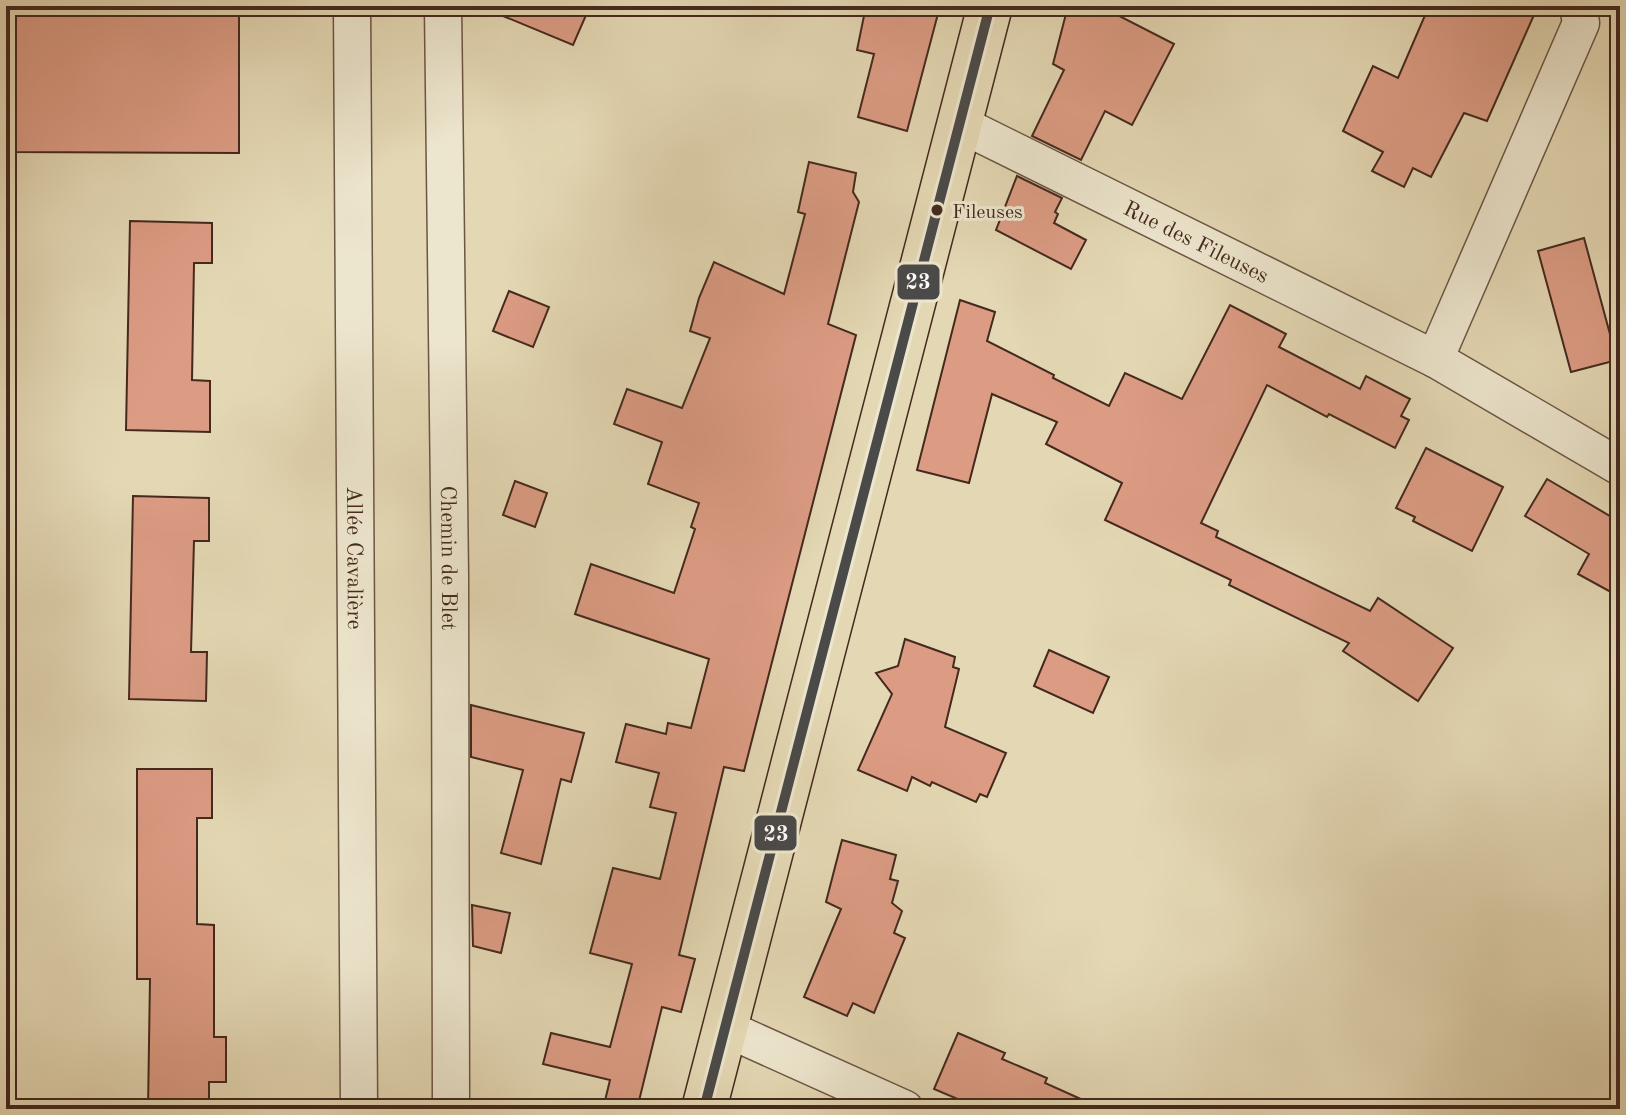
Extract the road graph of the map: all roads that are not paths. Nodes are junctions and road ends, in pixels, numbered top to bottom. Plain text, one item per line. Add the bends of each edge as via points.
1 (352, 6) edge
2 (443, 6) edge
3 (990, 6) edge
4 (1578, 6) edge
5 (960, 124) junction
6 (1435, 359) junction
7 (1620, 467) edge
8 (725, 1028) junction
9 (359, 1109) edge
10 (451, 1109) edge
11 (704, 1109) edge
12 (905, 1109) edge

1 - 9 street, Allée Cavalière
2 - 10 street, Chemin de Blet
3 - 5 main road
4 - 6 street via 1581,23
5 - 6 street, Rue des Fileuses
5 - 8 main road
6 - 7 street, Rue des Fileuses
8 - 11 main road
8 - 12 street

